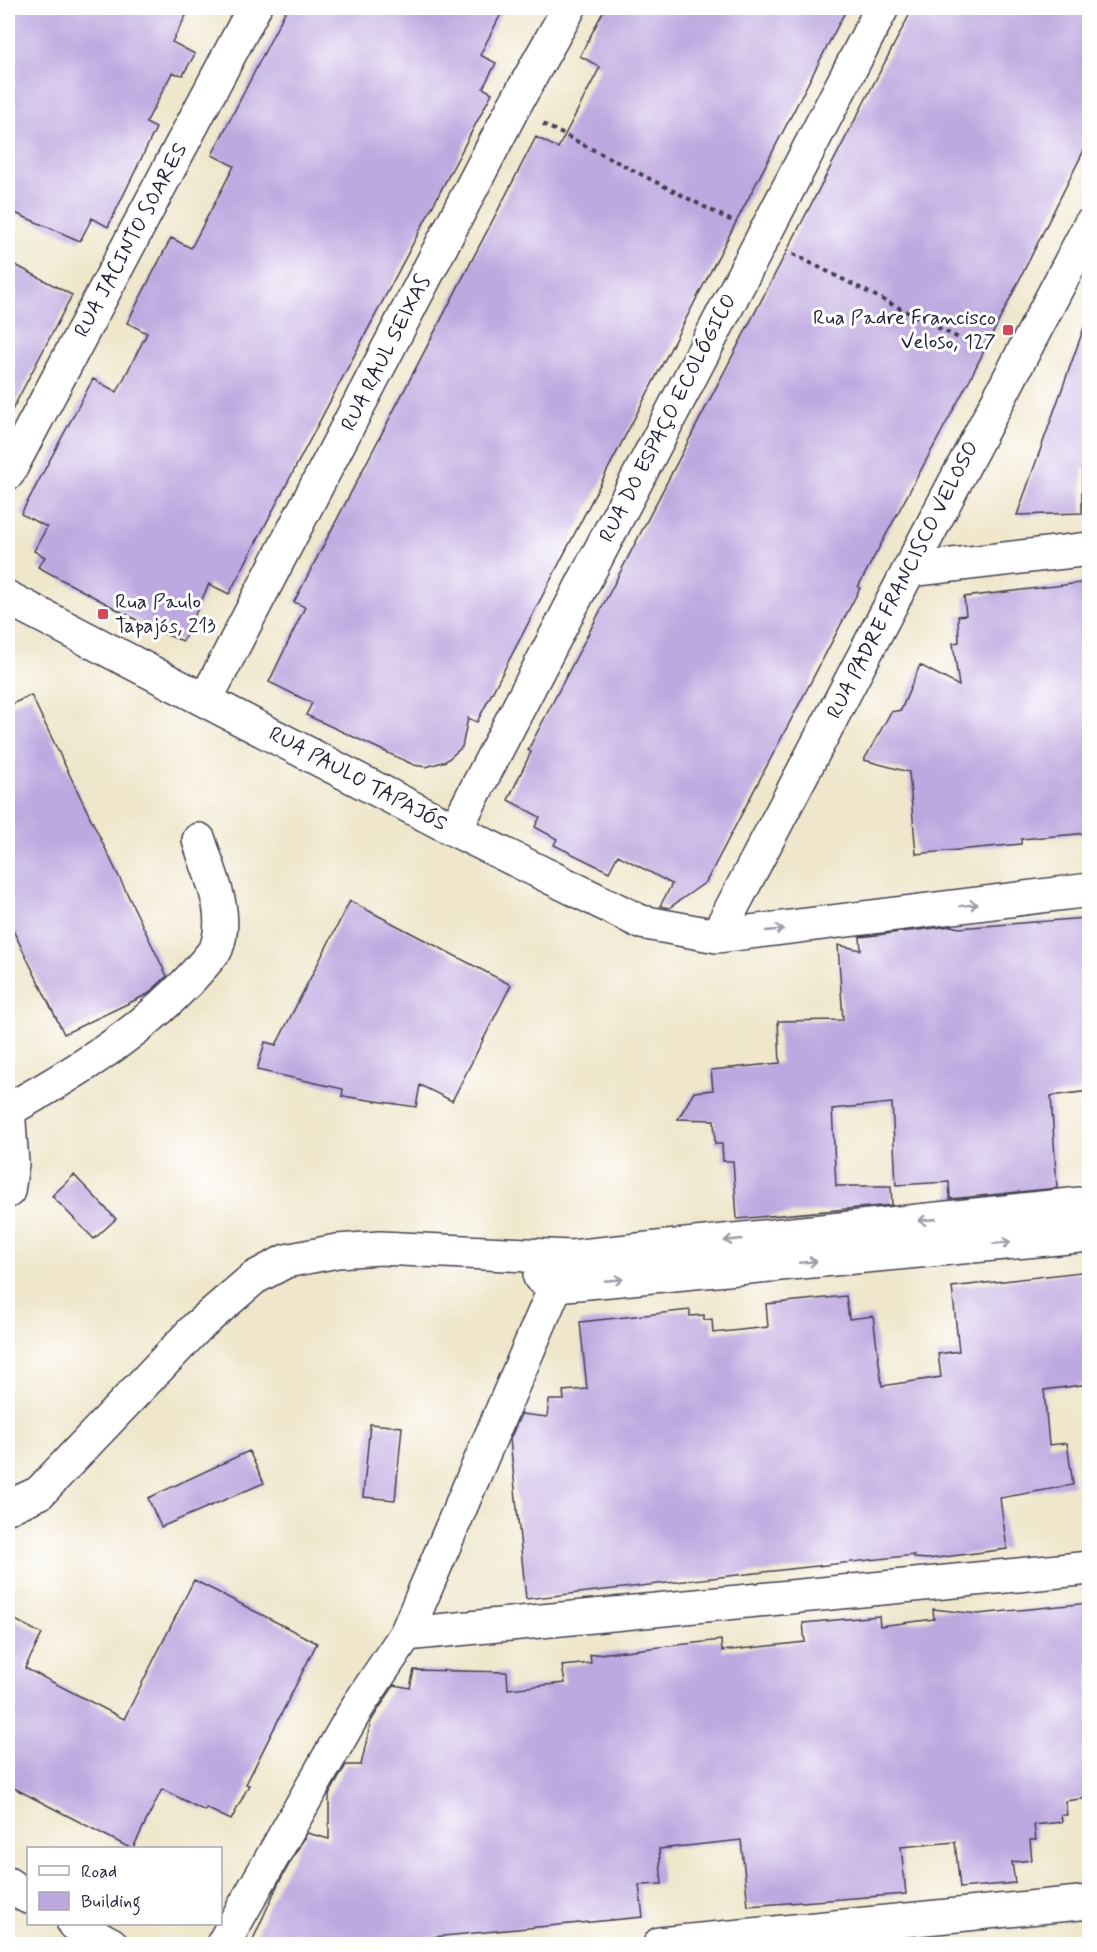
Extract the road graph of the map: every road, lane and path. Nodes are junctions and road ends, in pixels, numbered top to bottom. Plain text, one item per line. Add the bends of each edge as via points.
1 (254, 8) edge
2 (569, 8) edge
3 (882, 8) edge
4 (1089, 225) edge
5 (8, 473) edge
6 (1089, 549) edge
7 (909, 570) junction
8 (8, 598) edge
9 (206, 699) junction
10 (455, 830) junction
11 (199, 840) dead end
12 (1089, 890) edge
13 (717, 936) junction
14 (8, 1109) edge
15 (8, 1191) edge
16 (1089, 1203) edge
17 (1089, 1235) edge
18 (494, 1252) junction
19 (571, 1257) junction
20 (556, 1286) junction
21 (8, 1507) edge
22 (1089, 1568) edge
23 (405, 1634) junction
24 (8, 1884) edge
25 (27, 1896) edge
26 (1086, 1899) edge
27 (78, 1925) edge
28 (111, 1944) edge
29 (223, 1944) edge
30 (660, 1944) edge

1 - 5 street, RUA JACINTO SOARES
2 - 9 street, RUA RAUL SEIXAS
3 - 10 street, RUA DO ESPAÇO ECOLÓGICO
4 - 7 street, RUA PADRE FRANCISCO VELOSO
6 - 7 street
7 - 13 street, RUA PADRE FRANCISCO VELOSO
8 - 9 street, RUA PAULO TAPAJÓS
9 - 10 street, RUA PAULO TAPAJÓS
10 - 13 street, RUA PAULO TAPAJÓS via 640,922
11 - 14 street via 223,918 216,949 152,1016 106,1051
13 -> 12 street, RUA PAULO TAPAJÓS
14 - 15 street via 12,1164
16 -> 19 street
20 -> 17 street
18 - 19 street
18 - 20 street
18 - 21 street via 370,1249 286,1261 254,1278 197,1327 39,1493
19 - 20 street
20 - 23 street
22 - 23 street
23 - 29 street via 358,1706
24 - 25 street
26 - 30 street
27 - 28 street

